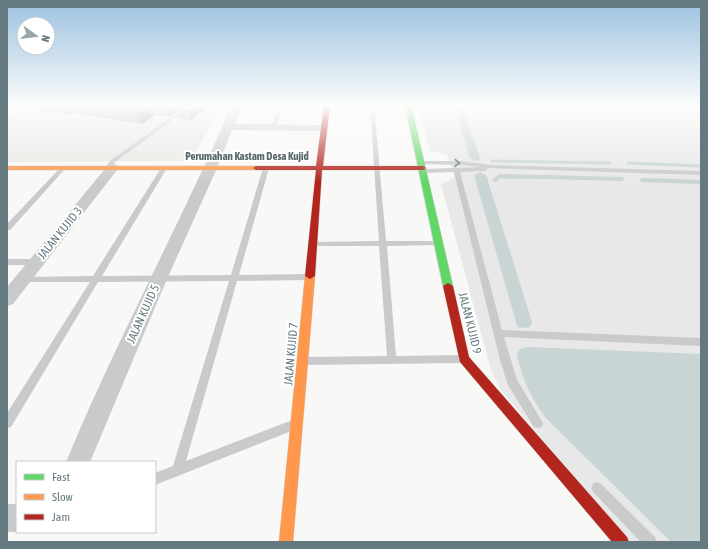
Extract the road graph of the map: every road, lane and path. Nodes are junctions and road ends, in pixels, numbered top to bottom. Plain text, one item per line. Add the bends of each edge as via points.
1 (155, 131) edge
2 (226, 131) edge
3 (324, 131) edge
4 (374, 131) edge
5 (414, 131) edge
6 (111, 167) junction
7 (423, 167) junction
8 (492, 167) junction
9 (63, 168) junction
10 (164, 168) junction
11 (211, 168) junction
12 (266, 168) junction
13 (377, 168) junction
14 (9, 169) edge
15 (319, 169) junction
16 (457, 171) junction
17 (701, 173) edge
18 (7, 228) edge
19 (383, 243) junction
20 (439, 243) junction
21 (313, 244) junction
22 (7, 262) edge
23 (36, 262) junction
24 (310, 277) junction
25 (233, 278) junction
26 (23, 279) junction
27 (95, 279) junction
28 (158, 279) junction
29 (7, 299) edge
30 (498, 333) junction
31 (701, 342) edge
32 (464, 359) junction
33 (392, 360) junction
34 (303, 361) junction
35 (7, 423) edge
36 (298, 424) junction
37 (543, 430) dead end
38 (78, 461) edge
39 (178, 470) junction
40 (588, 478) dead end
41 (156, 479) edge
42 (286, 542) edge
43 (622, 542) edge
44 (650, 542) edge

1 - 6 lane via 113,161
2 - 11 street, JALAN KUJID 5
3 - 15 street, JALAN KUJID 7
4 - 13 lane
5 - 7 street, JALAN KUJID 9
6 - 9 street
6 - 10 street
6 - 23 street, JALAN KUJID 3
7 -> 8 lane via 461,163
7 - 13 street
7 - 16 lane
7 - 20 street, JALAN KUJID 9
8 - 16 lane
8 - 17 lane
9 - 14 street
9 - 18 lane
10 - 11 street
10 - 27 lane
11 - 12 street
11 - 28 street, JALAN KUJID 5
12 - 15 street
12 - 25 lane
13 - 15 street
13 - 19 lane
15 - 21 street, JALAN KUJID 7
16 - 30 lane
19 - 20 lane
19 - 21 lane
19 - 33 lane
20 - 32 street, JALAN KUJID 9
21 - 24 street, JALAN KUJID 7
22 - 23 lane
23 - 26 street, JALAN KUJID 3
24 - 25 lane
24 - 34 street, JALAN KUJID 7
25 - 28 lane
25 - 39 lane
26 - 27 lane
26 - 29 street, JALAN KUJID 3
27 - 28 lane
27 - 35 lane
28 - 38 street, JALAN KUJID 5
30 - 31 lane
30 - 37 lane via 512,382
32 - 33 lane
32 - 43 street, JALAN KUJID 9
33 - 34 lane
34 - 36 street, JALAN KUJID 7
36 - 39 lane
36 - 42 street, JALAN KUJID 7
39 - 41 lane
40 - 44 lane

